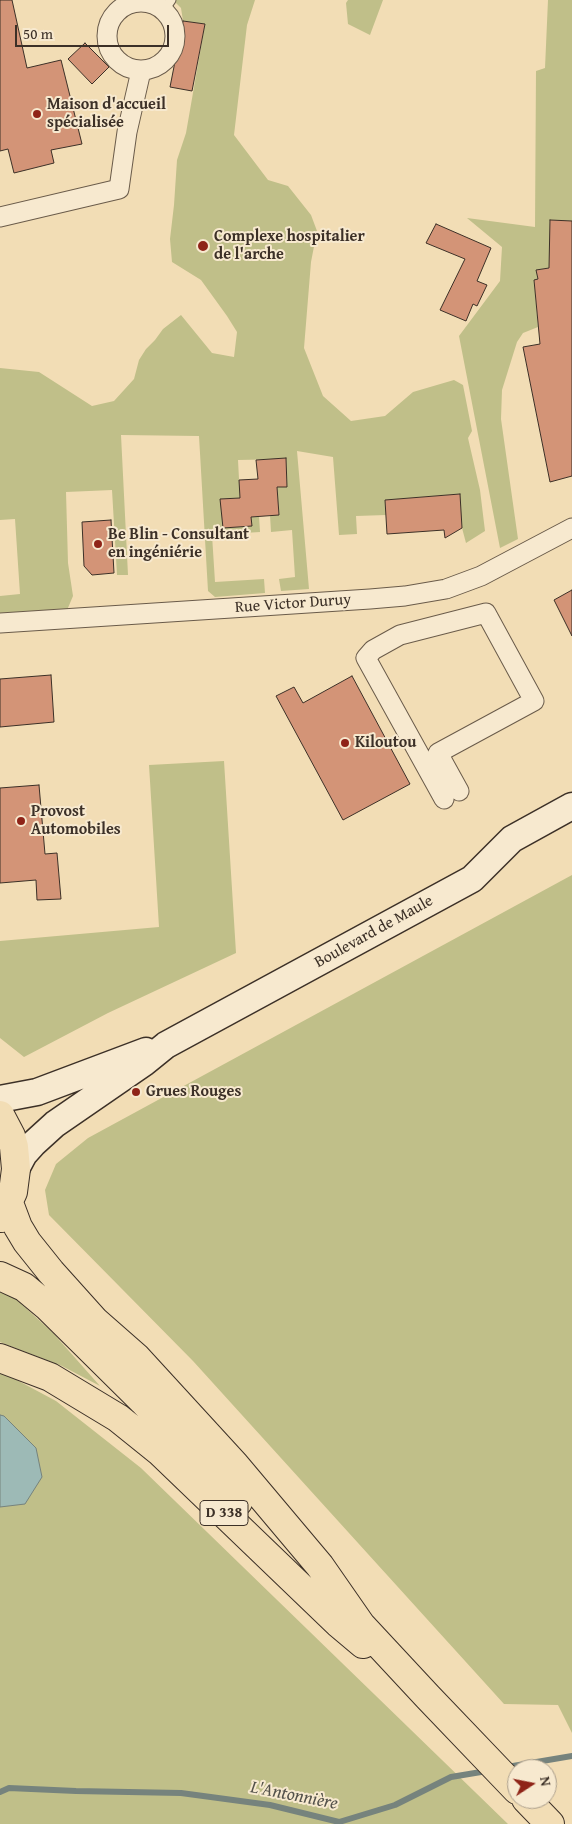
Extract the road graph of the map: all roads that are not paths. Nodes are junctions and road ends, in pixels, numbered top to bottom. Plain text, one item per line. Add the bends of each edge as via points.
1 (168, 5) edge
2 (141, 71) junction
3 (0, 216) edge
4 (572, 528) edge
5 (0, 623) edge
6 (452, 795) joint
7 (572, 806) edge
8 (166, 1045) junction
9 (0, 1099) edge
10 (0, 1115) edge
11 (16, 1169) junction
12 (5, 1211) edge
13 (0, 1276) edge
14 (0, 1358) edge
15 (362, 1625) junction
16 (428, 1697) junction
17 (507, 1779) edge
18 (536, 1809) edge
19 (550, 1824) edge

1 - 2 street via 176,38 173,48 161,65
1 - 2 street via 133,2 123,6 109,23 106,34 112,56 120,64
2 - 3 street via 127,132 119,189
4 - 5 street, Rue Victor Duruy via 481,576 446,589 405,596
6 - 6 street via 438,753 534,701 486,612 400,635 373,650 366,658
7 - 8 main road, Boulevard de Maule via 512,839 472,879
8 - 9 main road, Boulevard de Maule via 37,1092
8 - 11 main road, Boulevard de Maule via 55,1124 24,1154
10 - 11 main road via 11,1136
11 - 12 main road
12 - 15 main road, D 338 via 51,1272 95,1321 136,1357 236,1465 320,1566
13 - 15 main road, D 338 via 24,1286 54,1313 143,1401 330,1600
14 - 16 main road, D 338 via 50,1377 118,1418 210,1499 338,1624
15 - 16 main road, D 338
16 - 17 main road, D 338
18 - 19 main road, D 338

